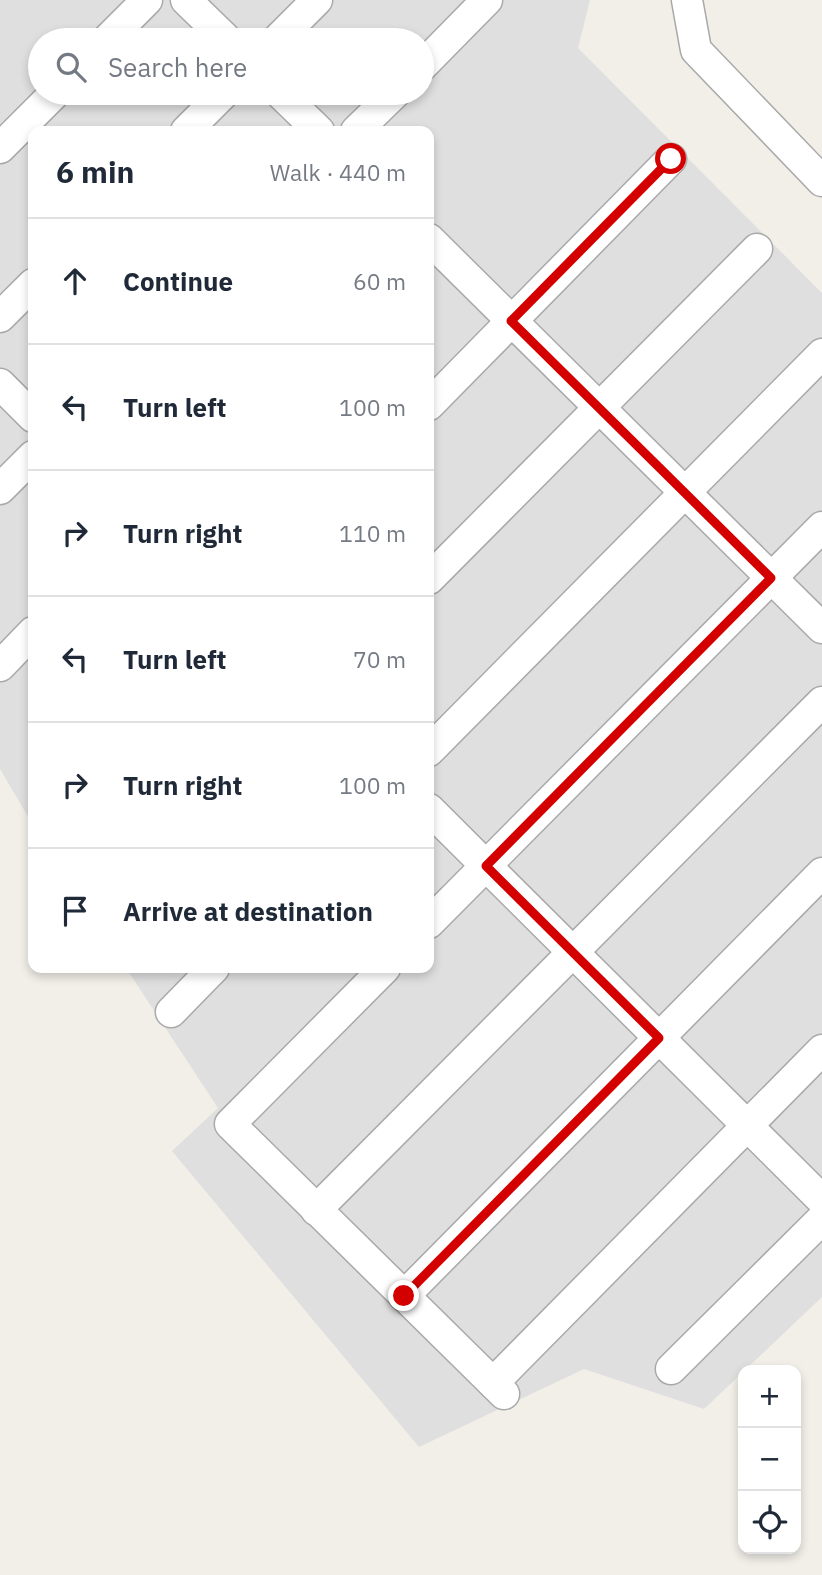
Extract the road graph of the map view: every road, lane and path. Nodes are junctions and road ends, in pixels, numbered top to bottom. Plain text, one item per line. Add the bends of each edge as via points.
1 (147, 0) edge
2 (186, 0) edge
3 (317, 0) edge
4 (487, 0) edge
5 (687, 0) edge
6 (119, 28) edge
7 (215, 28) edge
8 (288, 28) edge
9 (434, 54) edge
10 (43, 105) edge
11 (212, 105) edge
12 (292, 105) edge
13 (383, 105) edge
14 (191, 126) edge
15 (314, 126) edge
16 (361, 126) edge
17 (0, 148) edge
18 (671, 159) dead end
19 (822, 181) edge
20 (434, 244) edge
21 (757, 250) dead end
22 (28, 289) edge
23 (0, 317) edge
24 (511, 321) junction
25 (822, 354) edge
26 (0, 384) edge
27 (434, 400) edge
28 (599, 408) junction
29 (28, 412) edge
30 (28, 461) edge
31 (0, 489) edge
32 (685, 493) junction
33 (822, 527) edge
34 (434, 574) edge
35 (771, 578) junction
36 (822, 628) edge
37 (28, 637) edge
38 (0, 666) edge
39 (822, 702) edge
40 (434, 746) edge
41 (434, 814) edge
42 (486, 866) junction
43 (822, 873) edge
44 (434, 918) edge
45 (572, 952) junction
46 (209, 973) edge
47 (380, 973) edge
48 (171, 1012) dead end
49 (659, 1038) junction
50 (822, 1051) edge
51 (747, 1126) junction
52 (822, 1200) edge
53 (316, 1210) junction
54 (822, 1219) edge
55 (404, 1296) junction
56 (671, 1369) dead end

1 - 6 street
2 - 7 street
3 - 8 street
4 - 9 street
5 - 19 street via 696,50
10 - 17 street
11 - 14 street
12 - 15 street
13 - 16 street
18 - 24 street
20 - 24 street
21 - 28 street
22 - 23 street
24 - 27 street
24 - 28 street
25 - 32 street
26 - 29 street
28 - 32 street
28 - 34 street
30 - 31 street
32 - 35 street
32 - 40 street
33 - 35 street
35 - 36 street
35 - 42 street
37 - 38 street
39 - 45 street
41 - 42 street
42 - 44 street
42 - 45 street
43 - 49 street
45 - 49 street
45 - 53 street
46 - 48 street
47 - 53 street via 229,1124
49 - 51 street
49 - 55 street
50 - 51 street
51 - 52 street
51 - 55 street via 498,1388
53 - 55 street
54 - 56 street

